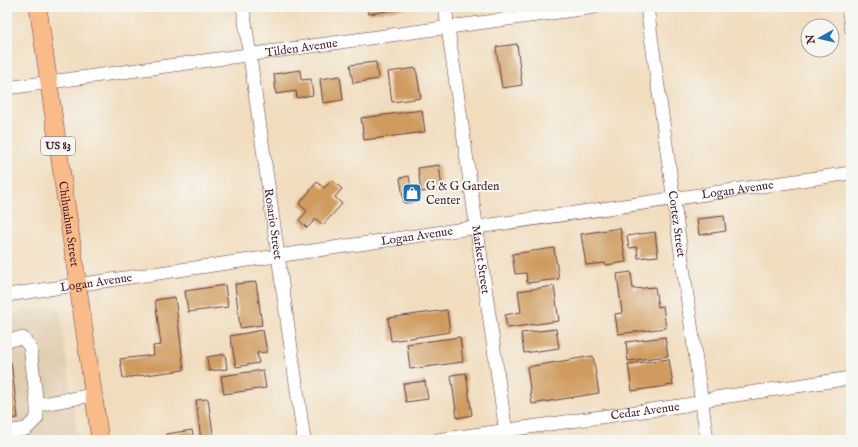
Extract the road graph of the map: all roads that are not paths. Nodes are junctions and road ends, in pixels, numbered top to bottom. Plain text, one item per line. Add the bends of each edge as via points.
1 (38, 7) edge
2 (243, 7) edge
3 (445, 7) edge
4 (595, 7) edge
5 (647, 7) edge
6 (848, 7) edge
7 (448, 27) junction
8 (851, 28) edge
9 (250, 55) junction
10 (49, 82) junction
11 (7, 88) edge
12 (851, 173) edge
13 (674, 200) junction
14 (477, 227) junction
15 (278, 257) junction
16 (78, 284) junction
17 (7, 295) edge
18 (7, 340) edge
19 (851, 378) edge
20 (93, 395) junction
21 (701, 402) junction
22 (37, 405) junction
23 (7, 432) edge
24 (27, 435) edge
25 (507, 435) edge
26 (100, 440) edge
27 (304, 440) edge
28 (437, 440) edge
29 (707, 440) edge

1 - 10 main road, Chihuahua Street / US 83
2 - 9 street, Rosario Street
3 - 7 street, Market Street
4 - 7 street, Tilden Avenue
5 - 13 street, Cortez Street
6 - 8 street
7 - 9 street, Tilden Avenue
7 - 14 street, Market Street
9 - 10 street, Tilden Avenue
9 - 15 street, Rosario Street
10 - 11 street, Tilden Avenue
10 - 16 main road, Chihuahua Street / US 83
12 - 13 street, Logan Avenue
13 - 14 street, Logan Avenue
13 - 21 street, Cortez Street
14 - 15 street, Logan Avenue
14 - 25 street, Market Street
15 - 16 street, Logan Avenue
15 - 27 street, Rosario Street
16 - 17 street, Logan Avenue
16 - 20 main road, Chihuahua Street / US 83
18 - 22 street via 23,338 30,347
19 - 21 street, Cedar Avenue
20 - 22 street
20 - 26 main road, Chihuahua Street / US 83
21 - 25 street, Cedar Avenue
21 - 29 street, Cortez Street
22 - 24 street via 37,418
23 - 24 street
25 - 28 street, Cedar Avenue

